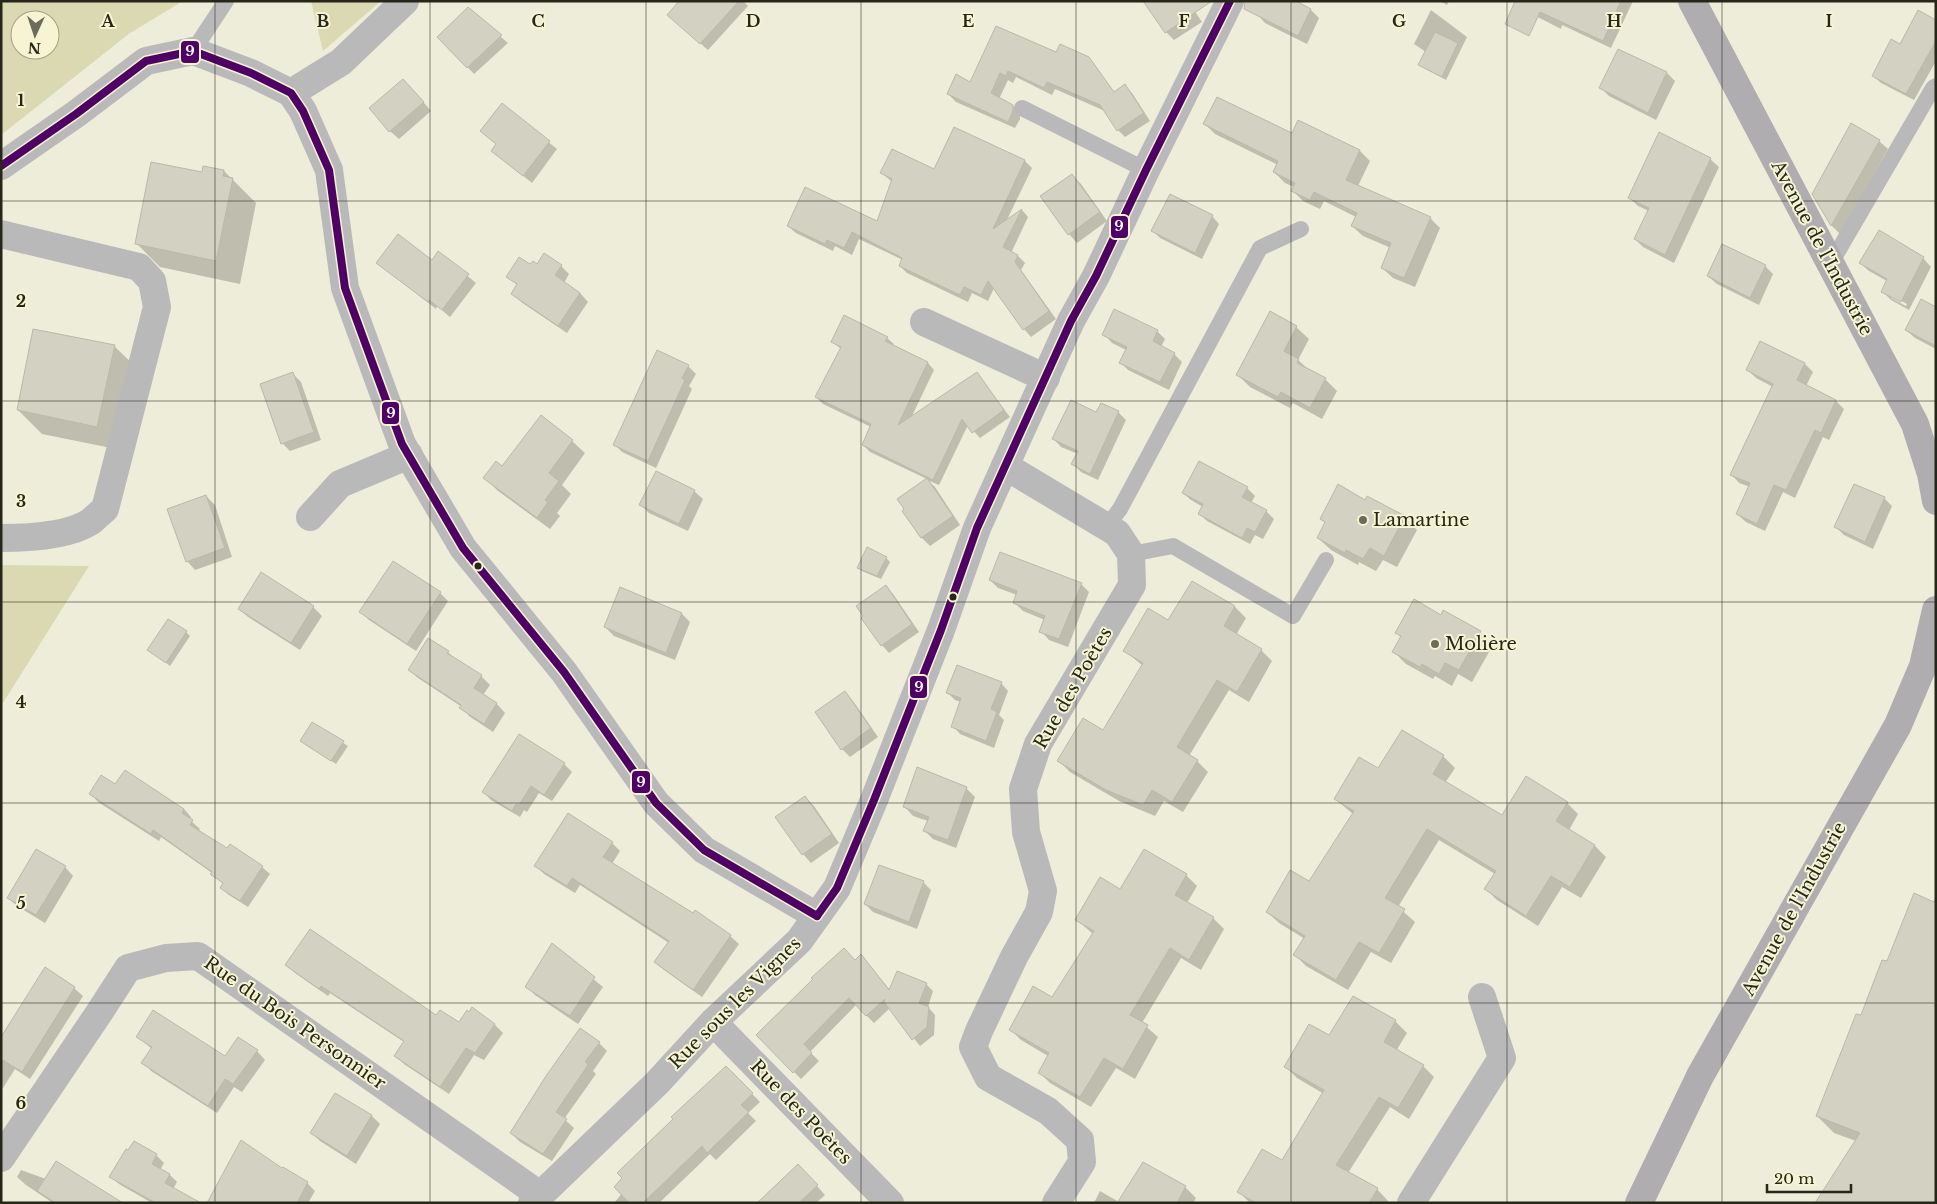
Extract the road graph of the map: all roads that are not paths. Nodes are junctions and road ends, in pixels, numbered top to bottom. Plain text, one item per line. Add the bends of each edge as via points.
1 (226, 1) edge
2 (405, 1) edge
3 (1230, 1) edge
4 (1692, 1) edge
5 (192, 51) junction
6 (1936, 86) edge
7 (290, 93) junction
8 (1022, 108) dead end
9 (1, 166) edge
10 (1146, 170) junction
11 (1301, 229) dead end
12 (1, 234) edge
13 (1831, 263) junction
14 (924, 322) dead end
15 (1046, 378) junction
16 (409, 455) junction
17 (1005, 466) junction
18 (1936, 501) edge
19 (310, 517) dead end
20 (1106, 527) junction
21 (1, 538) edge
22 (1131, 554) junction
23 (1326, 560) dead end
24 (1936, 610) edge
25 (817, 916) junction
26 (1482, 997) dead end
27 (713, 1022) junction
28 (1, 1158) edge
29 (536, 1199) edge
30 (890, 1203) edge
31 (1056, 1203) edge
32 (1411, 1203) edge
33 (1639, 1203) edge

1 - 5 lane
2 - 7 street via 341,62
3 - 10 street, Rue sous les Vignes
4 - 13 street, Avenue de l'Industrie
5 - 7 street via 251,73
5 - 9 street via 146,61
6 - 13 lane
7 - 16 street via 303,111 329,170 345,288 402,444
8 - 10 lane
10 - 15 street, Rue sous les Vignes via 1096,276 1071,320
11 - 20 lane via 1260,248 1120,509
12 - 21 street via 139,267 152,281 157,307 105,509 90,522 70,530
13 - 18 street, Avenue de l'Industrie via 1915,424
14 - 15 street
15 - 17 street, Rue sous les Vignes
16 - 19 street via 340,484
16 - 25 street via 462,548 564,672 656,803 704,850
17 - 20 street
17 - 25 street, Rue sous les Vignes via 977,528 874,800 837,888
20 - 22 street via 1117,533
22 - 23 lane via 1172,546 1293,616
22 - 31 street, Rue des Poètes via 1132,585 1038,744 1023,788 1026,832 1043,891 1040,912 1014,958 973,1046 988,1077 1048,1111 1080,1140 1082,1162
24 - 33 street, Avenue de l'Industrie via 1923,666 1898,725 1700,1076
25 - 27 street, Rue sous les Vignes via 799,941
26 - 32 street via 1502,1058
27 - 29 street, Rue sous les Vignes via 657,1084
27 - 30 street, Rue des Poètes
28 - 29 street, Rue du Bois Personnier via 128,968 166,958 198,956

